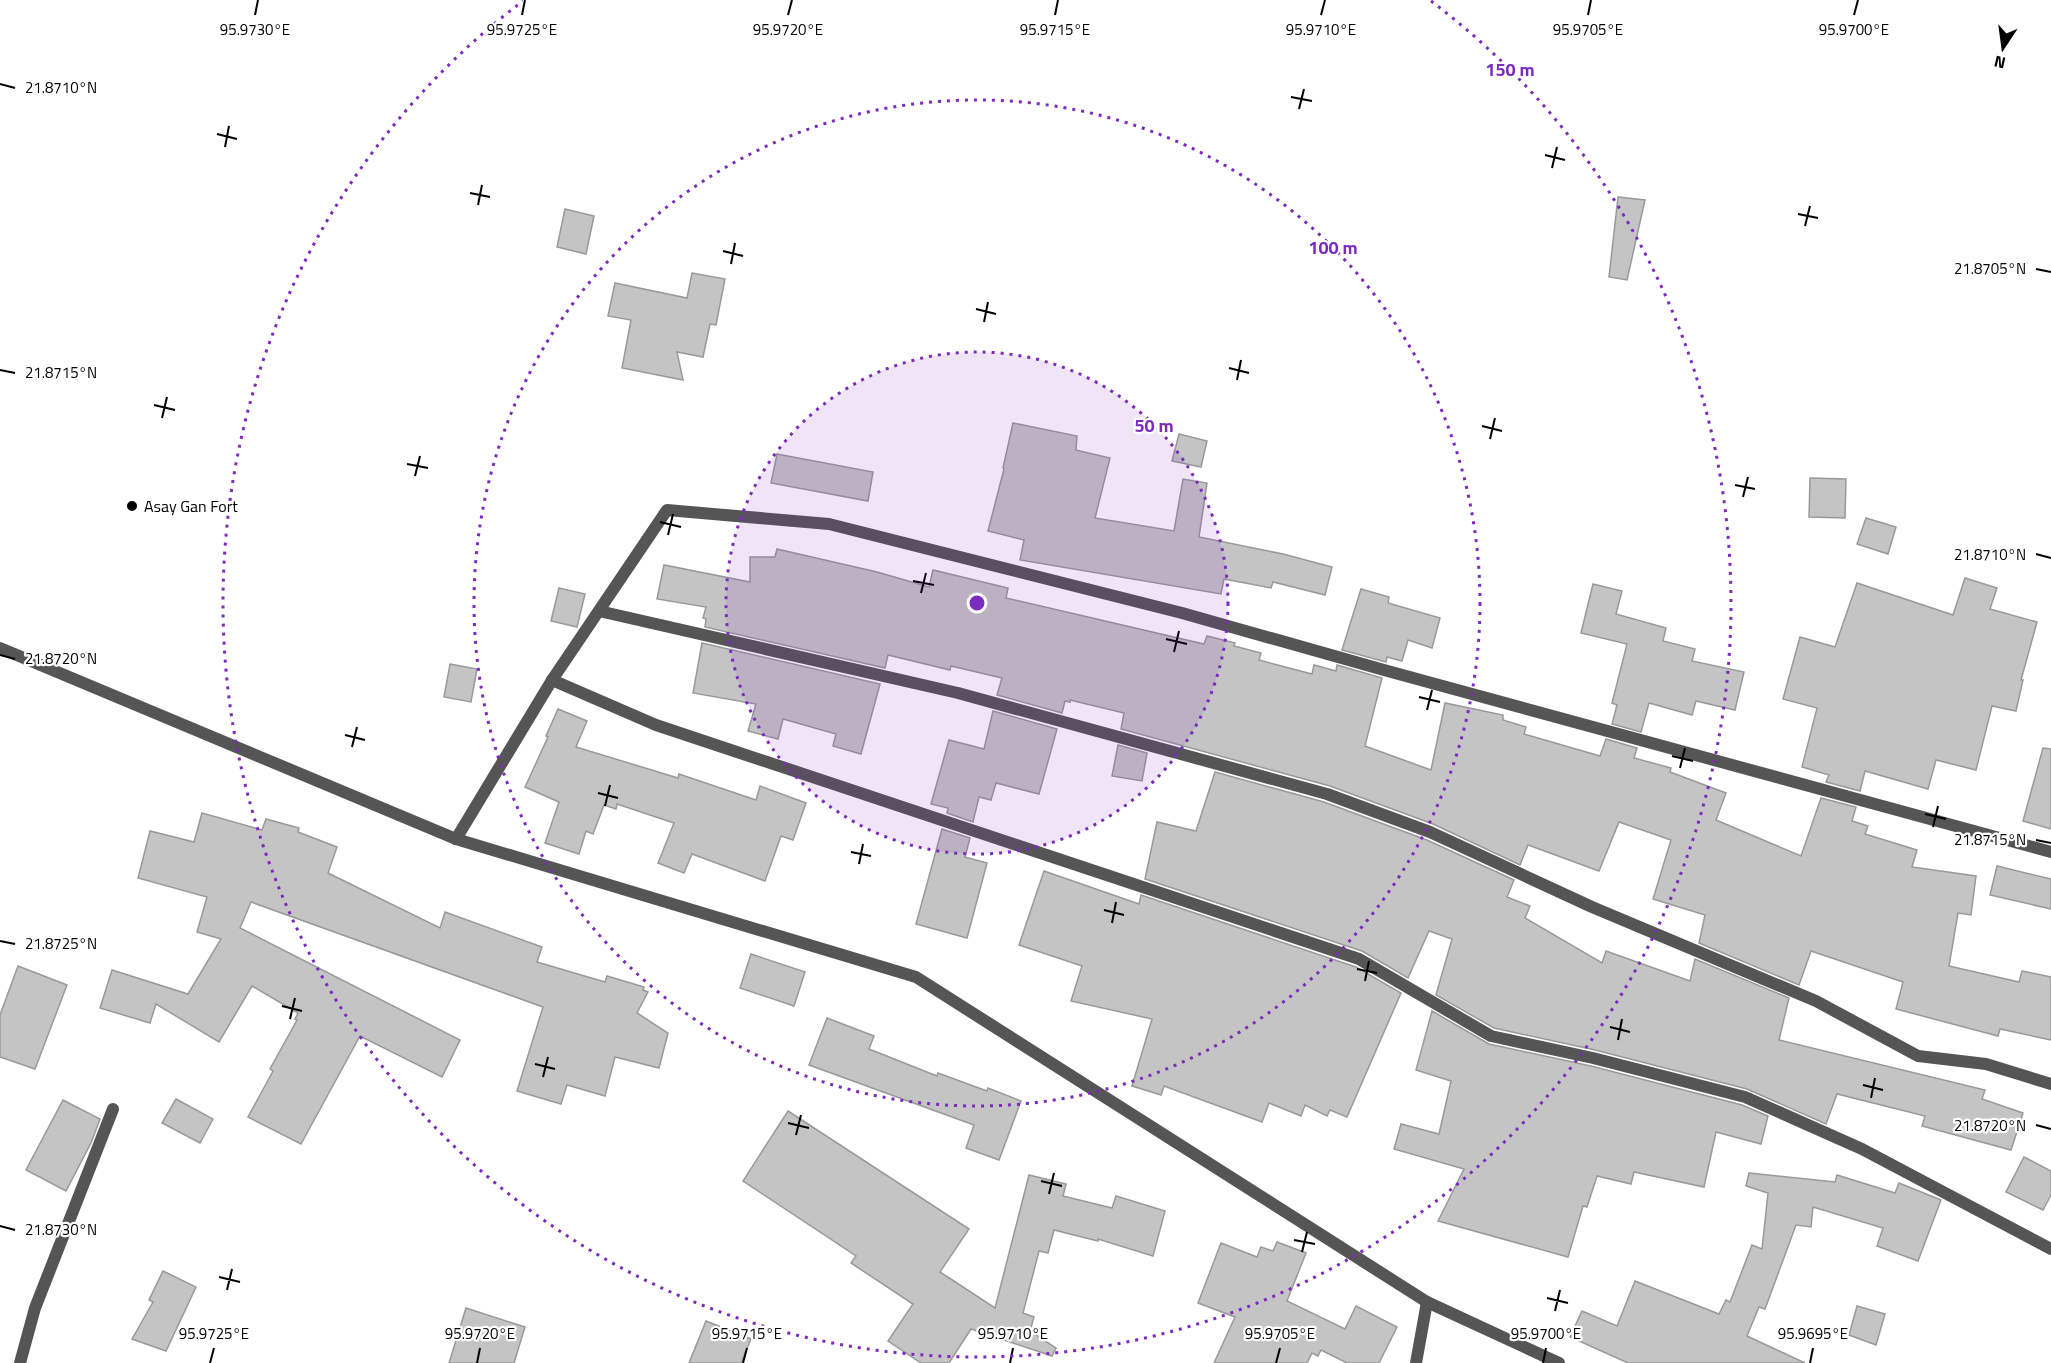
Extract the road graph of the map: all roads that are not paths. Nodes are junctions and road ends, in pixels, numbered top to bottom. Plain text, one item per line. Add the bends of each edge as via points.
1 (599, 611) junction
2 (0, 648) edge
3 (552, 680) junction
4 (456, 839) junction
5 (2051, 852) edge
6 (2051, 1084) edge
7 (113, 1109) dead end
8 (2051, 1249) edge
9 (1427, 1302) junction
10 (20, 1363) edge
11 (1416, 1363) edge
12 (1558, 1363) edge

1 - 3 street
1 - 5 street via 667,510 829,524 1182,613
1 - 6 street via 958,693 1327,794 1430,832 1592,907 1816,1001 1918,1056 1986,1064
2 - 4 street
3 - 4 street
3 - 8 street via 656,725 1359,959 1491,1036 1744,1097 1862,1149
4 - 9 street via 916,977
7 - 10 street via 35,1308
9 - 11 street
9 - 12 street

